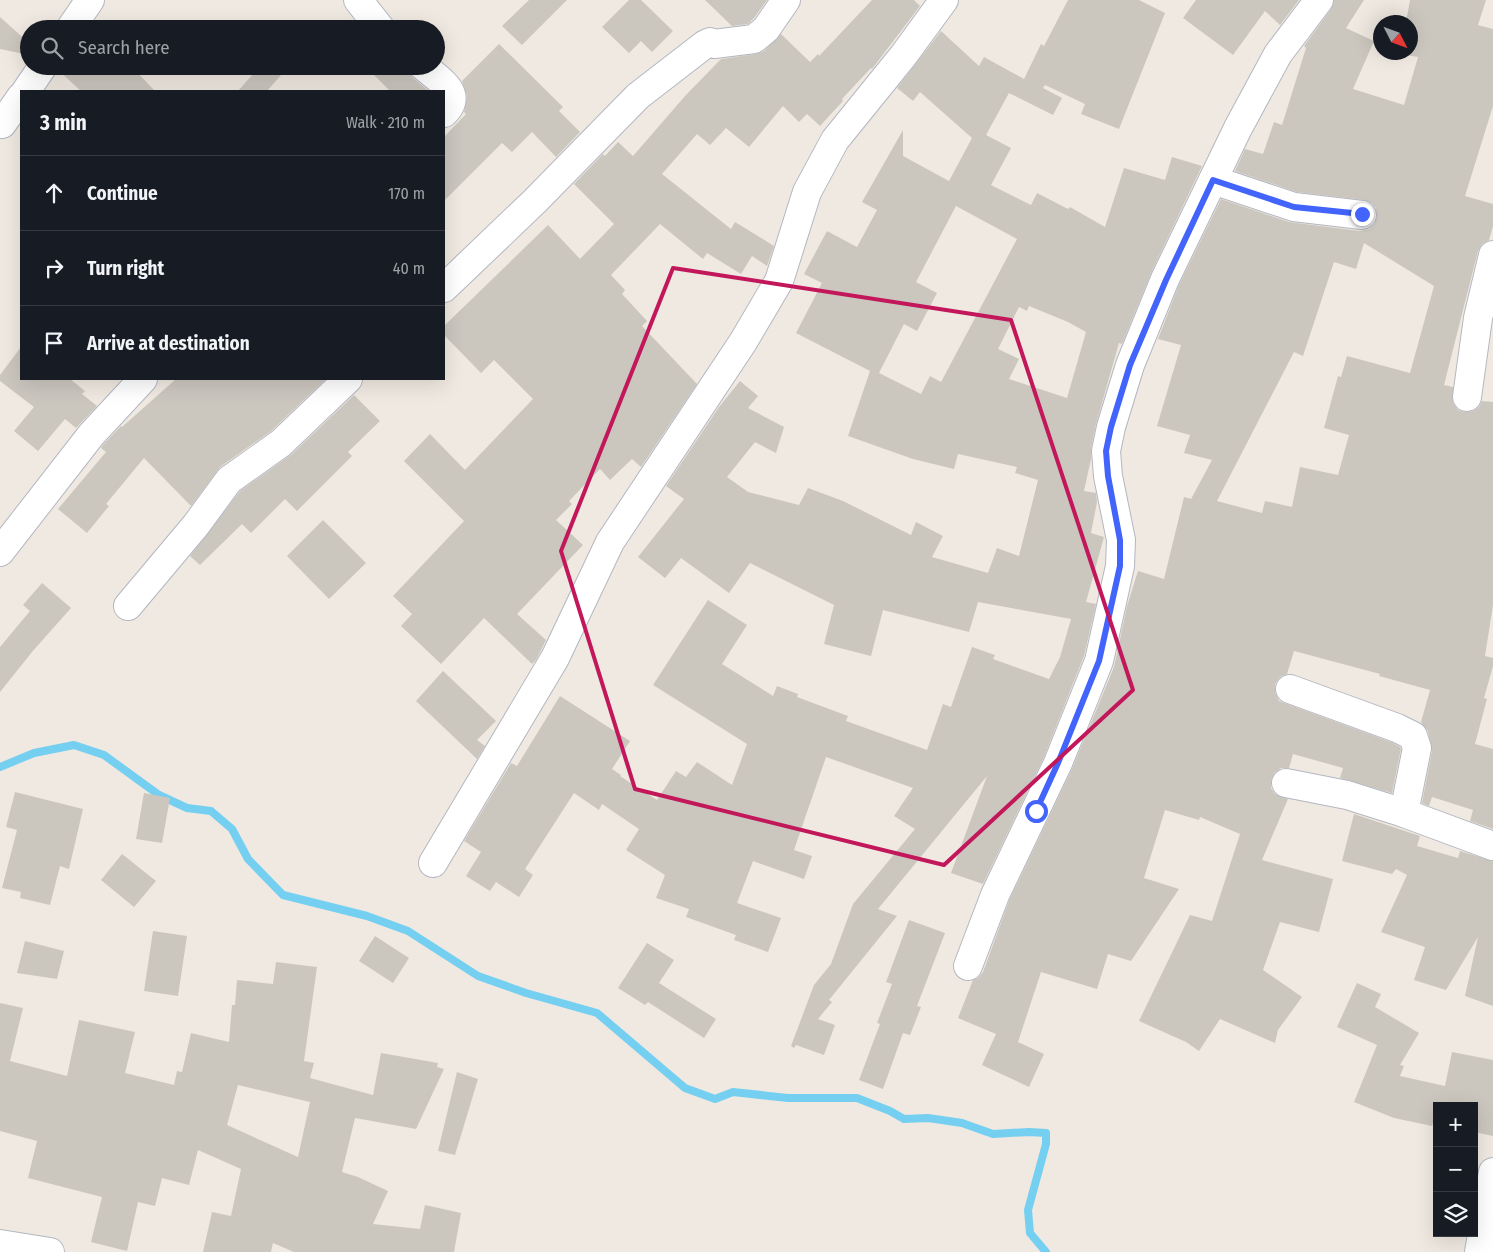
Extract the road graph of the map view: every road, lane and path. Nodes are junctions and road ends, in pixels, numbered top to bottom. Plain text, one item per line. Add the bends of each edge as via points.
1 (90, 0) edge
2 (358, 0) edge
3 (786, 0) edge
4 (944, 0) edge
5 (1319, 0) edge
6 (76, 20) edge
7 (374, 20) edge
8 (37, 75) edge
9 (433, 75) edge
10 (27, 90) edge
11 (20, 98) edge
12 (445, 112) edge
13 (2, 124) dead end
14 (1213, 180) junction
15 (1362, 214) dead end
16 (1493, 255) edge
17 (445, 287) edge
18 (142, 380) edge
19 (347, 380) edge
20 (1466, 396) dead end
21 (0, 552) edge
22 (128, 606) dead end
23 (1290, 688) dead end
24 (1286, 782) dead end
25 (1404, 813) junction
26 (1493, 846) edge
27 (433, 863) dead end
28 (968, 966) dead end
29 (1493, 1172) edge
30 (0, 1244) edge
31 (50, 1252) edge
32 (1479, 1252) edge

1 - 6 street
2 - 7 street
3 - 17 street via 761,35 754,39 710,42 638,96
4 - 27 street via 836,140 807,192 779,282 733,358 610,542 555,658
5 - 14 street via 1278,54
8 - 10 street
9 - 12 street via 448,88 452,97 451,106
11 - 13 street
14 - 15 street via 1294,207
14 - 28 street via 1133,356 1111,427 1106,451 1120,540 1120,566 1099,661 1058,763 995,895
16 - 20 street via 1478,318
18 - 21 street via 91,435
19 - 22 street via 281,443 229,480
23 - 25 street via 1413,736 1417,748
24 - 25 street via 1347,795
25 - 26 street
29 - 32 street
30 - 31 street

